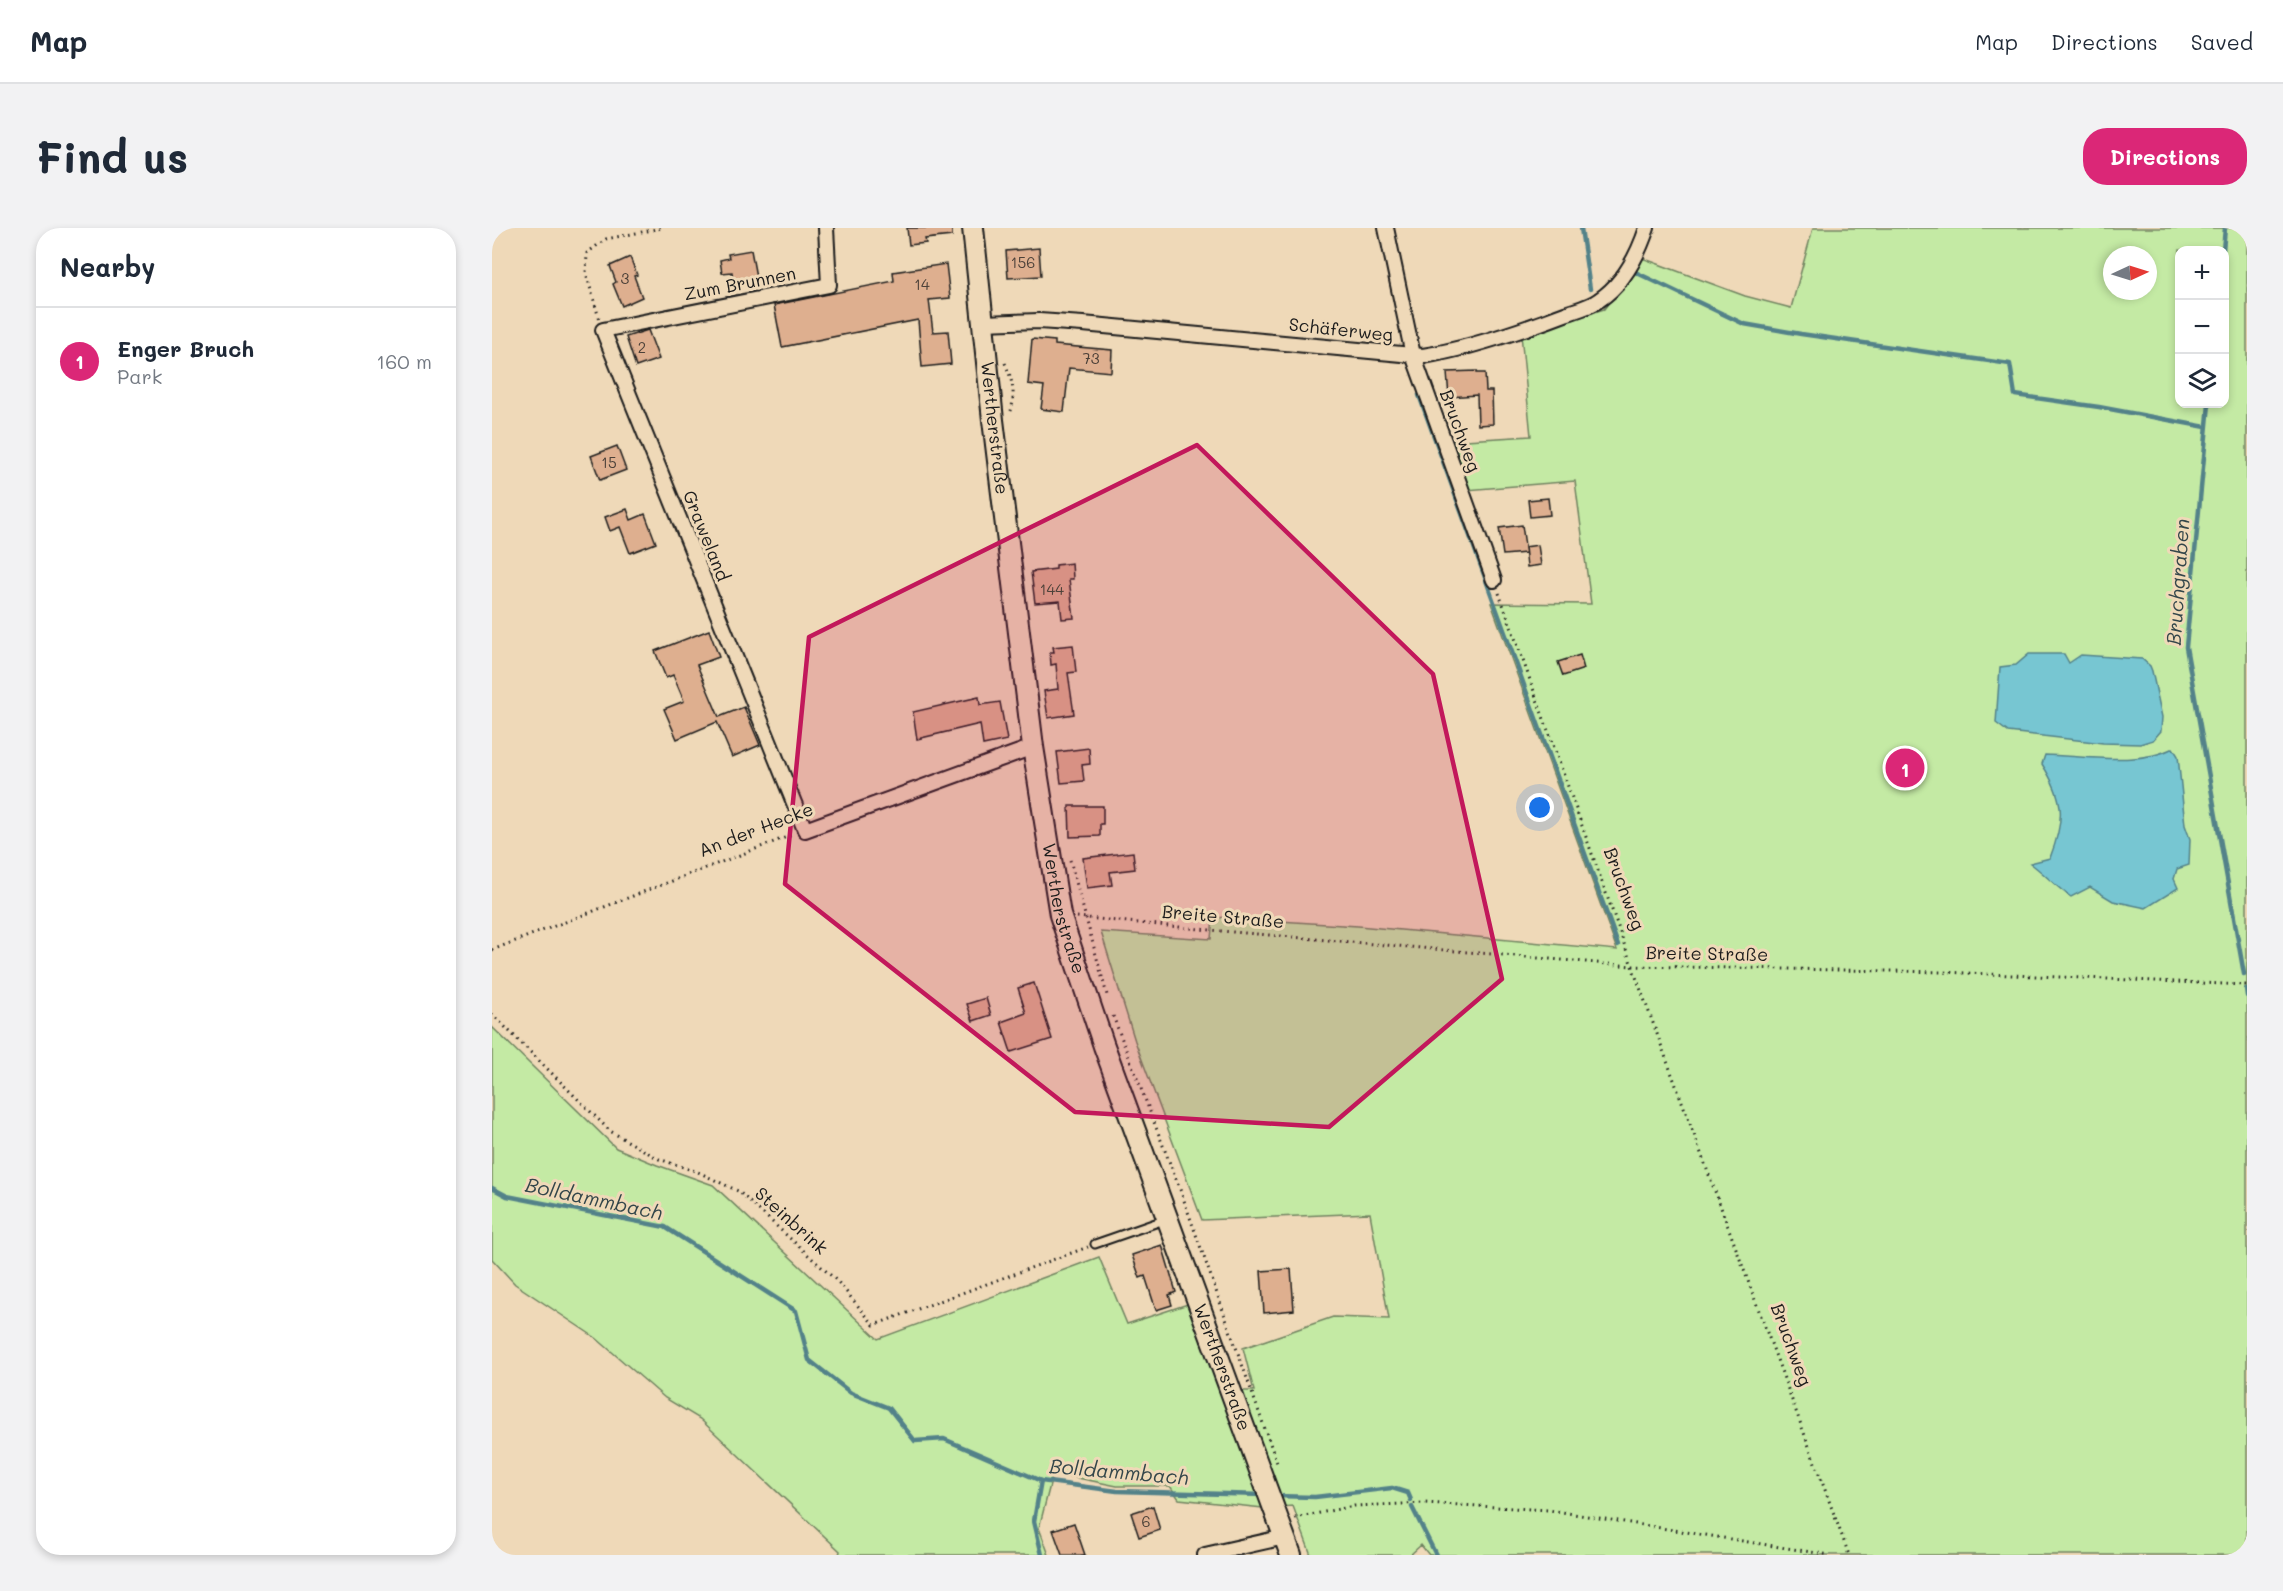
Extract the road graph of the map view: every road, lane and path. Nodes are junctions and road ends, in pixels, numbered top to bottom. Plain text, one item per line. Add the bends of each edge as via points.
1 (662, 228) edge
2 (826, 228) edge
3 (974, 228) edge
4 (1386, 228) edge
5 (1647, 228) edge
6 (983, 323) junction
7 (603, 330) junction
8 (1413, 355) junction
9 (1005, 363) dead end
10 (1009, 418) dead end
11 (1494, 580) joint
12 (1033, 747) junction
13 (805, 830) junction
14 (1069, 856) dead end
15 (1060, 915) junction
16 (1085, 918) junction
17 (492, 950) edge
18 (1632, 966) junction
19 (2247, 985) edge
20 (1109, 1005) dead end
21 (492, 1014) edge
22 (1113, 1016) dead end
23 (1169, 1218) junction
24 (1095, 1244) joint
25 (1279, 1469) dead end
26 (1288, 1533) edge
27 (1205, 1555) edge
28 (1830, 1555) edge
29 (1849, 1555) edge

1 - 7 path via 606,239 587,253 586,273
2 - 7 street, Zum Brunnen via 829,285
3 - 6 main road, Wertherstraße
4 - 8 street, Bruchweg
5 - 8 street, Schäferweg via 1628,269 1598,302 1438,354
6 - 8 street, Schäferweg via 1039,321
6 - 12 main road, Wertherstraße
7 - 13 street, Graweland
8 - 11 street, Bruchweg
9 - 10 path via 1014,401
11 - 18 path, Bruchweg
12 - 13 street, An der Hecke
12 - 15 main road, Wertherstraße
13 - 17 path, An der Hecke
14 - 16 path
15 - 16 path, Breite Straße
15 - 23 main road, Wertherstraße
16 - 18 path, Breite Straße
16 - 20 path
18 - 19 path, Breite Straße via 1943,972
18 - 29 path, Bruchweg
21 - 24 path, Steinbrink via 610,1131 659,1159 738,1191 838,1282 874,1325
22 - 25 path via 1181,1192
23 - 24 lane
23 - 26 main road, Wertherstraße via 1268,1492
26 - 27 street
26 - 28 path via 1354,1506 1424,1503 1549,1510

